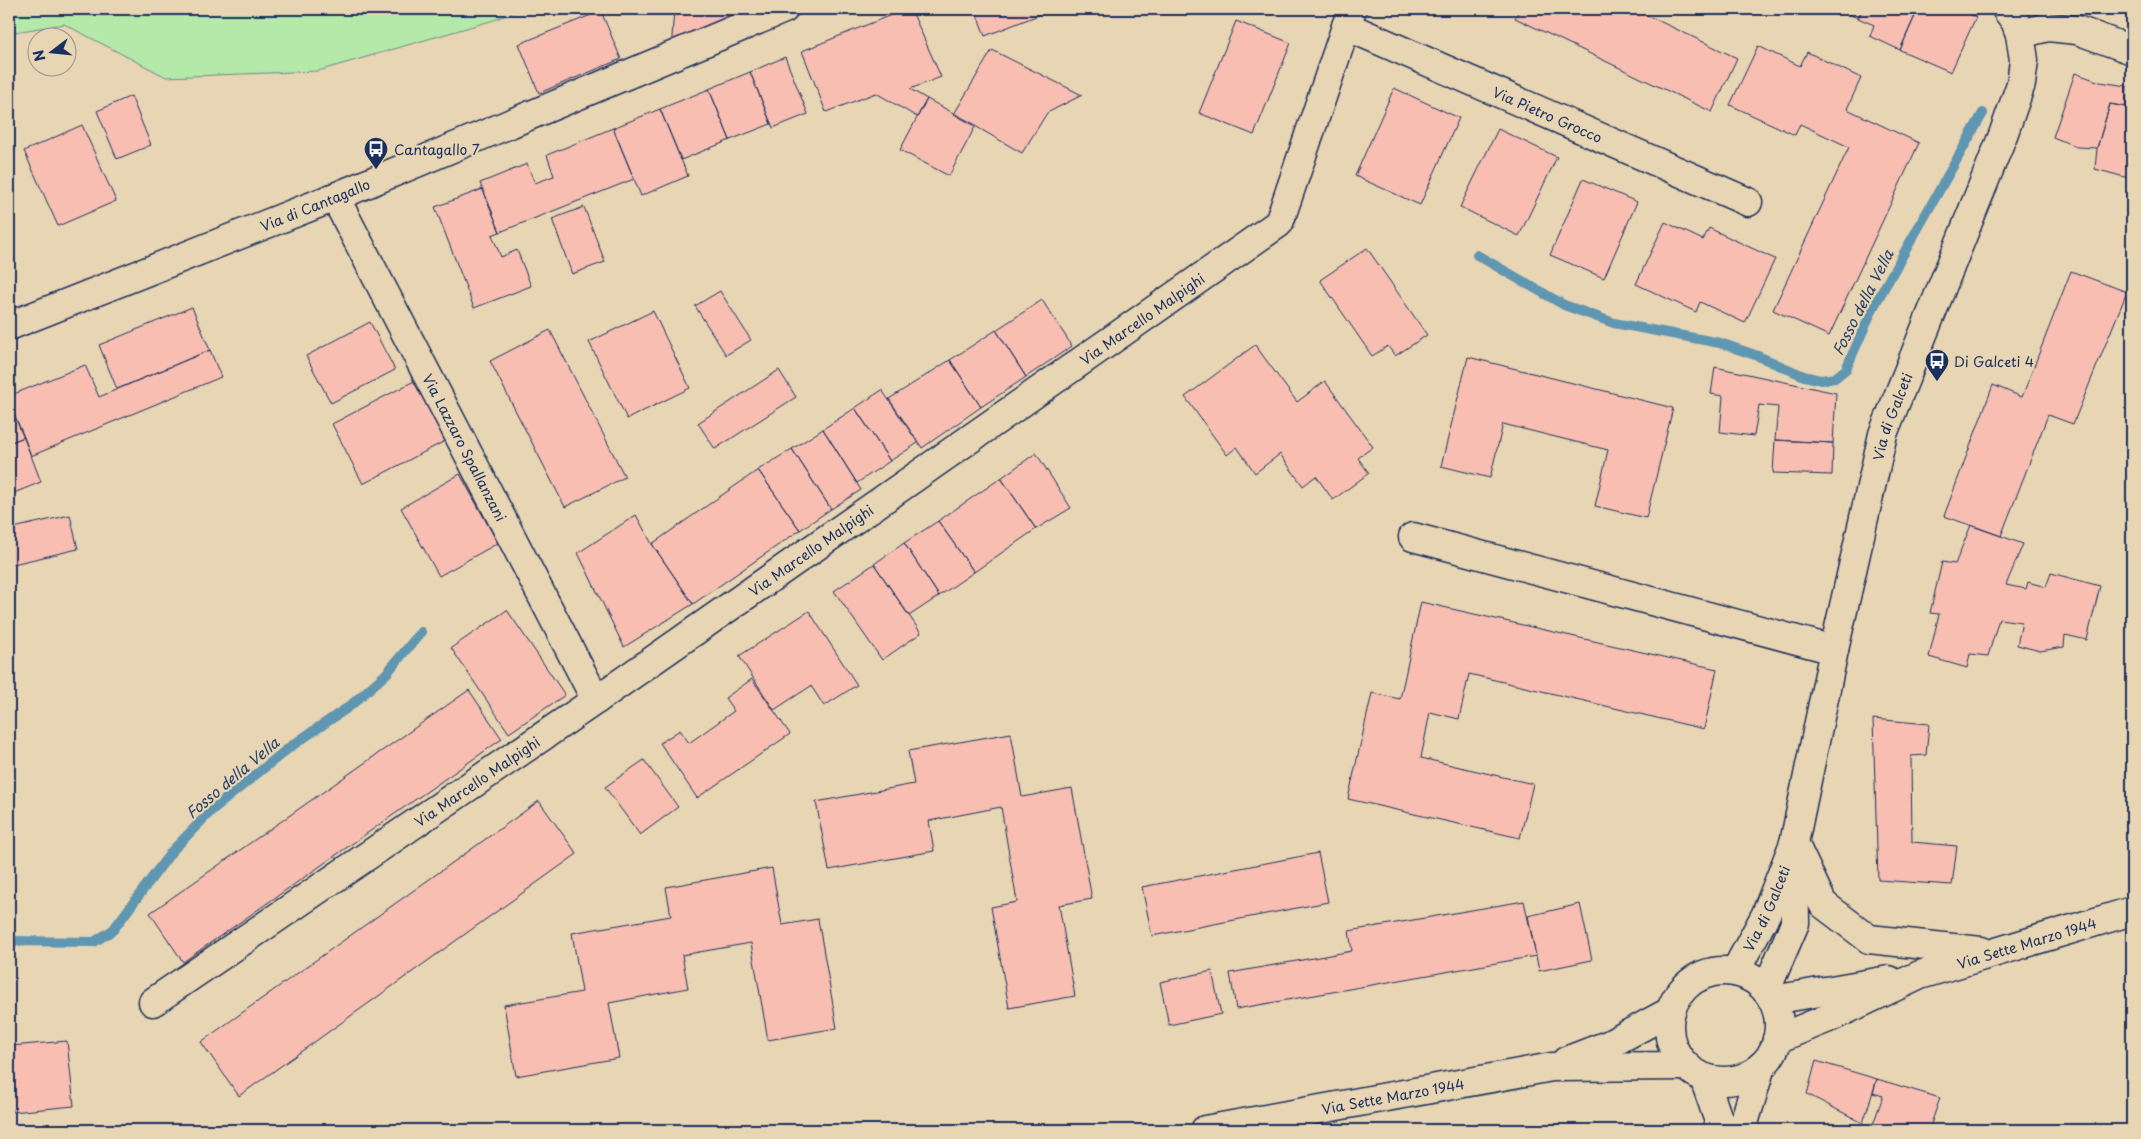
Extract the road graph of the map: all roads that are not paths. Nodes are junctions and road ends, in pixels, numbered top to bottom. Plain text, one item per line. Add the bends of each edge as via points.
1 (784, 9) edge
2 (2006, 9) edge
3 (1349, 18) edge
4 (2020, 34) junction
5 (2132, 50) edge
6 (335, 197) junction
7 (1748, 202) dead end
8 (9, 326) edge
9 (1413, 536) dead end
10 (1834, 650) junction
11 (596, 700) junction
12 (1794, 843) junction
13 (2132, 910) edge
14 (1991, 952) junction
15 (1735, 972) junction
16 (1920, 975) junction
17 (1770, 995) junction
18 (152, 1002) dead end
19 (1670, 1011) junction
20 (1777, 1039) junction
21 (1761, 1066) junction
22 (1552, 1067) junction
23 (1695, 1072) junction
24 (1205, 1130) edge
25 (1722, 1130) edge
26 (1742, 1130) edge

1 - 6 street, Via di Cantagallo
2 - 4 street, Via di Galceti
3 - 7 street, Via Pietro Grocco
3 - 11 street, Via Marcello Malpighi via 1279,223
4 - 5 street via 2048,27 2077,30
4 - 10 street, Via di Galceti via 2024,60 2021,84 1883,434
6 - 8 street, Via di Cantagallo
6 - 11 street, Via Lazzaro Spallanzani
9 - 10 street
10 - 12 street, Via di Galceti
11 - 18 street, Via Marcello Malpighi
12 - 14 street via 1823,904 1869,939
12 - 15 street, Via di Galceti via 1766,914
12 - 17 street, Via di Galceti via 1794,923
13 - 14 street, Via Sette Marzo 1944
14 - 16 street, Via Sette Marzo 1944
15 - 17 street via 1752,978
15 - 19 street via 1718,970 1702,974 1688,983
16 - 17 street, Via Sette Marzo 1944
16 - 20 street, Via Sette Marzo 1944
17 - 20 street, Via Sette Marzo 1944 via 1779,1026
19 - 22 street, Via Sette Marzo 1944 via 1610,1044
19 - 23 street via 1668,1026 1676,1054
20 - 21 street, Via Sette Marzo 1944
21 - 23 street, Via Sette Marzo 1944 via 1734,1080 1720,1081
21 - 26 street
22 - 23 street, Via Sette Marzo 1944
22 - 24 street, Via Sette Marzo 1944
23 - 25 street

